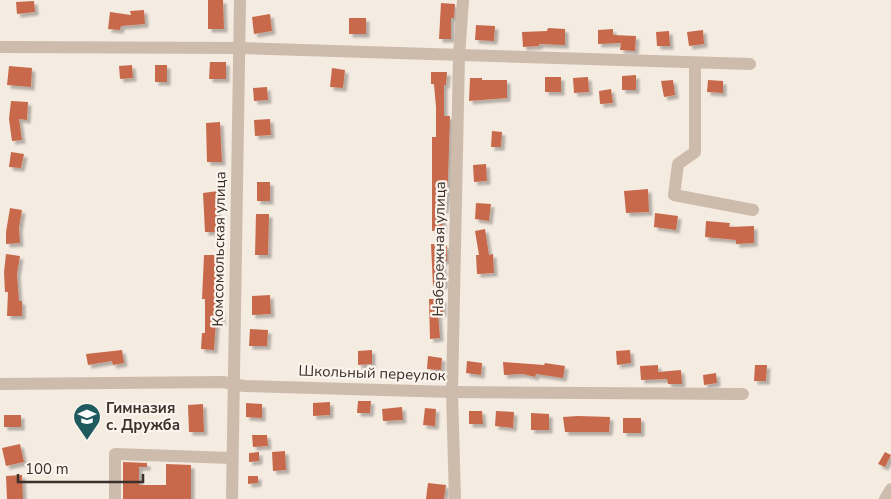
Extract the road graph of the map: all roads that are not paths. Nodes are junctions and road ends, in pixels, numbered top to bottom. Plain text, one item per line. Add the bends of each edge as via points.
1 (240, 0) edge
2 (463, 0) edge
3 (0, 47) edge
4 (239, 48) junction
5 (459, 56) junction
6 (695, 63) junction
7 (750, 64) dead end
8 (753, 210) dead end
9 (0, 384) edge
10 (233, 384) junction
11 (452, 392) junction
12 (743, 394) dead end
13 (232, 458) junction
14 (891, 489) edge
15 (115, 499) edge
16 (232, 499) edge
17 (455, 499) edge
18 (885, 499) edge

1 - 4 street, Комсомольская улица
2 - 5 street, Набережная улица
3 - 4 street
4 - 5 street
4 - 10 street, Комсомольская улица
5 - 6 street
5 - 11 street, Набережная улица
6 - 7 street
6 - 8 street via 694,152 678,164 674,195
9 - 10 street, Школьный переулок
10 - 11 street, Школьный переулок
10 - 13 street, Комсомольская улица
11 - 12 street, Школьный переулок
11 - 17 street, Набережная улица
13 - 15 street via 115,454
13 - 16 street, Комсомольская улица
14 - 18 street

